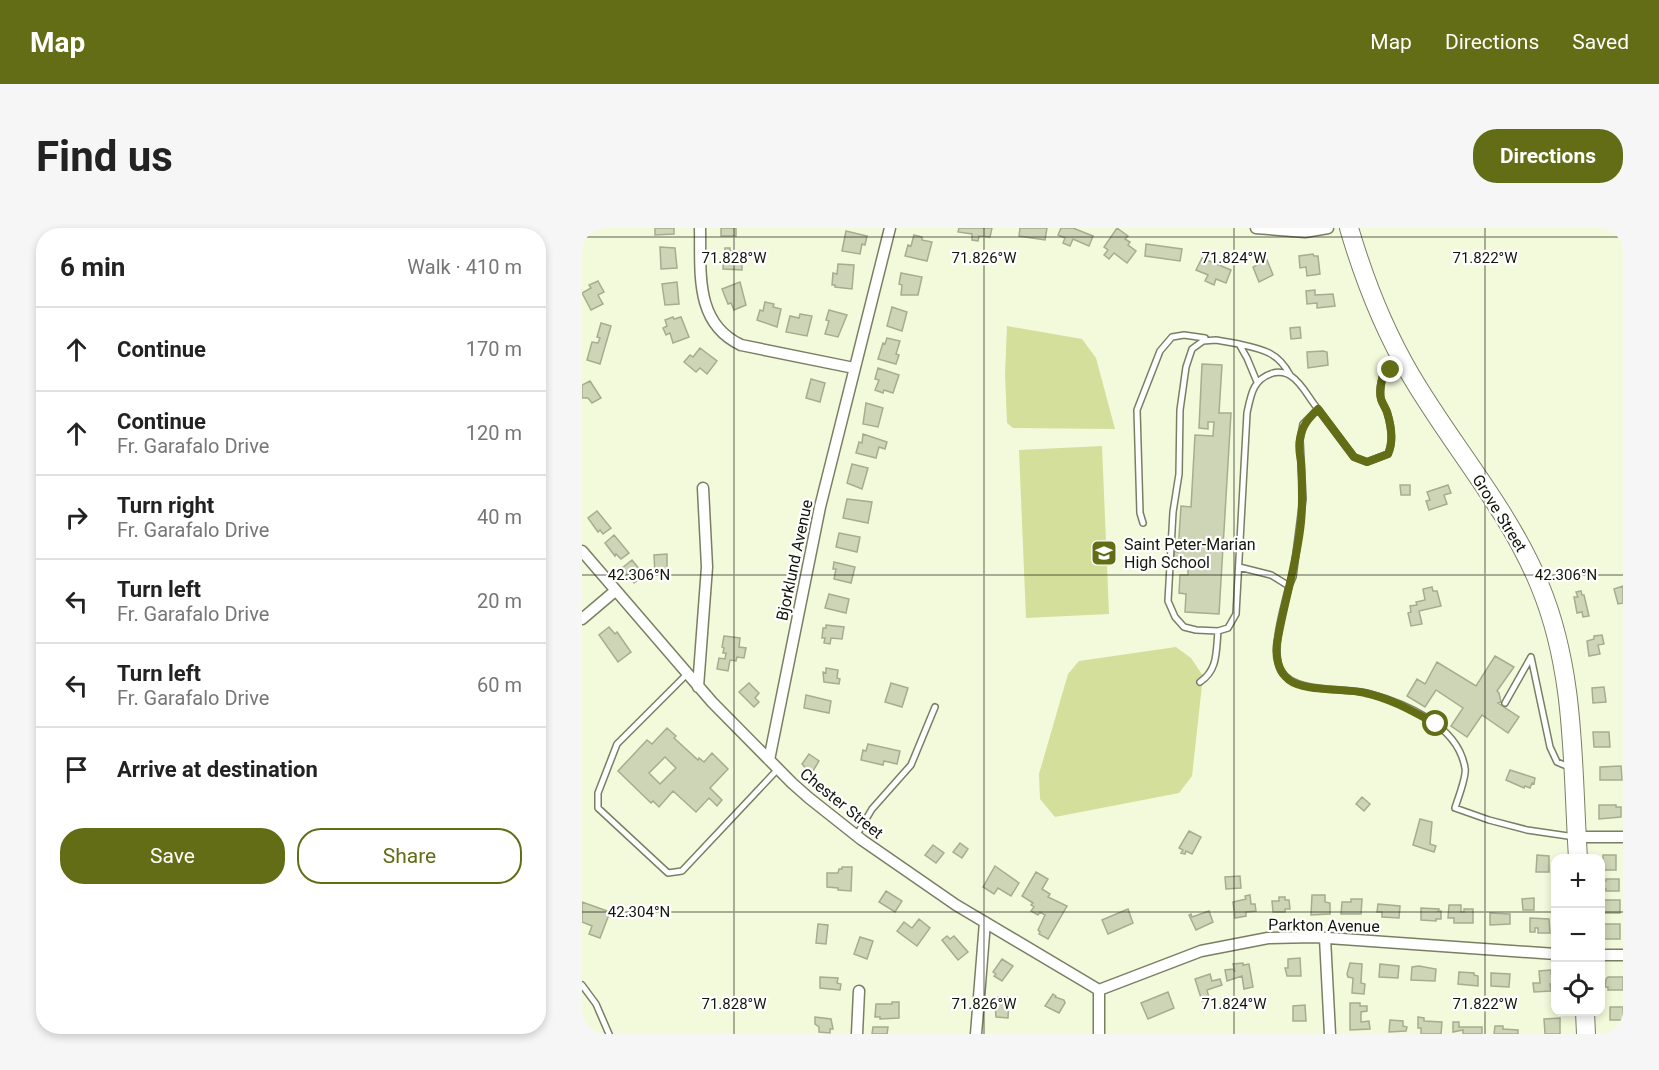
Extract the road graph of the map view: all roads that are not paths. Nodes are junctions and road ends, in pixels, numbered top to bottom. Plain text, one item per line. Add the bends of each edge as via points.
1 (700, 228) edge
2 (890, 228) edge
3 (1256, 228) edge
4 (1328, 228) edge
5 (1349, 228) edge
6 (1216, 340) junction
7 (1239, 344) junction
8 (1405, 365) junction
9 (854, 368) junction
10 (1290, 375) junction
11 (1257, 382) junction
12 (1318, 409) junction
13 (703, 488) dead end
14 (1143, 524) dead end
15 (582, 551) edge
16 (1239, 567) junction
17 (1289, 586) junction
18 (615, 591) junction
19 (582, 619) edge
20 (1218, 631) junction
21 (687, 674) junction
22 (1200, 682) dead end
23 (698, 687) junction
24 (1505, 703) dead end
25 (935, 707) dead end
26 (769, 760) junction
27 (778, 769) junction
28 (1574, 769) junction
29 (856, 836) junction
30 (1576, 837) junction
31 (1623, 837) edge
32 (1578, 854) edge
33 (985, 922) junction
34 (1325, 938) junction
35 (1551, 954) edge
36 (1605, 955) edge
37 (1623, 955) edge
38 (582, 985) edge
39 (1099, 990) junction
40 (859, 991) dead end
41 (1585, 1016) edge
42 (609, 1034) edge
43 (857, 1034) edge
44 (976, 1034) edge
45 (1099, 1034) edge
46 (1330, 1034) edge
47 (1586, 1034) edge

1 - 9 street via 702,292 713,323 725,337 741,345
2 - 9 street, Bjorklund Avenue
3 - 4 street via 1305,232
5 - 8 main road, Grove Street via 1379,315
6 - 7 lane
6 - 14 lane via 1172,336 1160,351 1137,410
6 - 20 lane via 1203,341 1192,349 1186,367 1168,601 1184,627
7 - 10 lane via 1273,355 1283,362
7 - 11 lane
8 - 12 lane via 1383,375 1381,383 1381,401 1392,446 1388,454 1367,462 1354,457
8 - 28 main road, Grove Street via 1512,527 1541,589 1566,676
9 - 26 street, Bjorklund Avenue via 820,507
10 - 11 lane via 1277,372
10 - 12 lane
11 - 16 lane via 1247,413
12 - 17 lane via 1303,424 1299,440 1303,499
13 - 23 street via 707,567
15 - 18 street, Chester Street
16 - 17 lane via 1271,575
16 - 20 lane via 1236,614 1228,628
17 - 30 lane via 1277,646 1278,662 1291,682 1366,693 1413,711 1452,737 1460,755 1466,769 1455,808 1527,830
18 - 19 street
18 - 21 street, Chester Street
20 - 22 lane via 1210,676
21 - 23 street, Chester Street
21 - 27 lane via 617,744 598,793 598,808 668,873 682,871
23 - 26 street, Chester Street
24 - 28 lane via 1531,657 1554,757
25 - 29 lane via 911,765 872,809
26 - 27 street, Chester Street
27 - 29 street, Chester Street
28 - 30 main road, Grove Street
29 - 33 street, Chester Street
30 - 31 street
30 - 32 main road, Grove Street
33 - 39 street, Chester Street
33 - 44 street
34 - 35 street, Parkton Avenue
34 - 39 street, Parkton Avenue via 1268,938 1223,945
34 - 46 street
36 - 37 street
38 - 42 lane via 596,1004
39 - 45 street
40 - 43 street
41 - 47 main road

